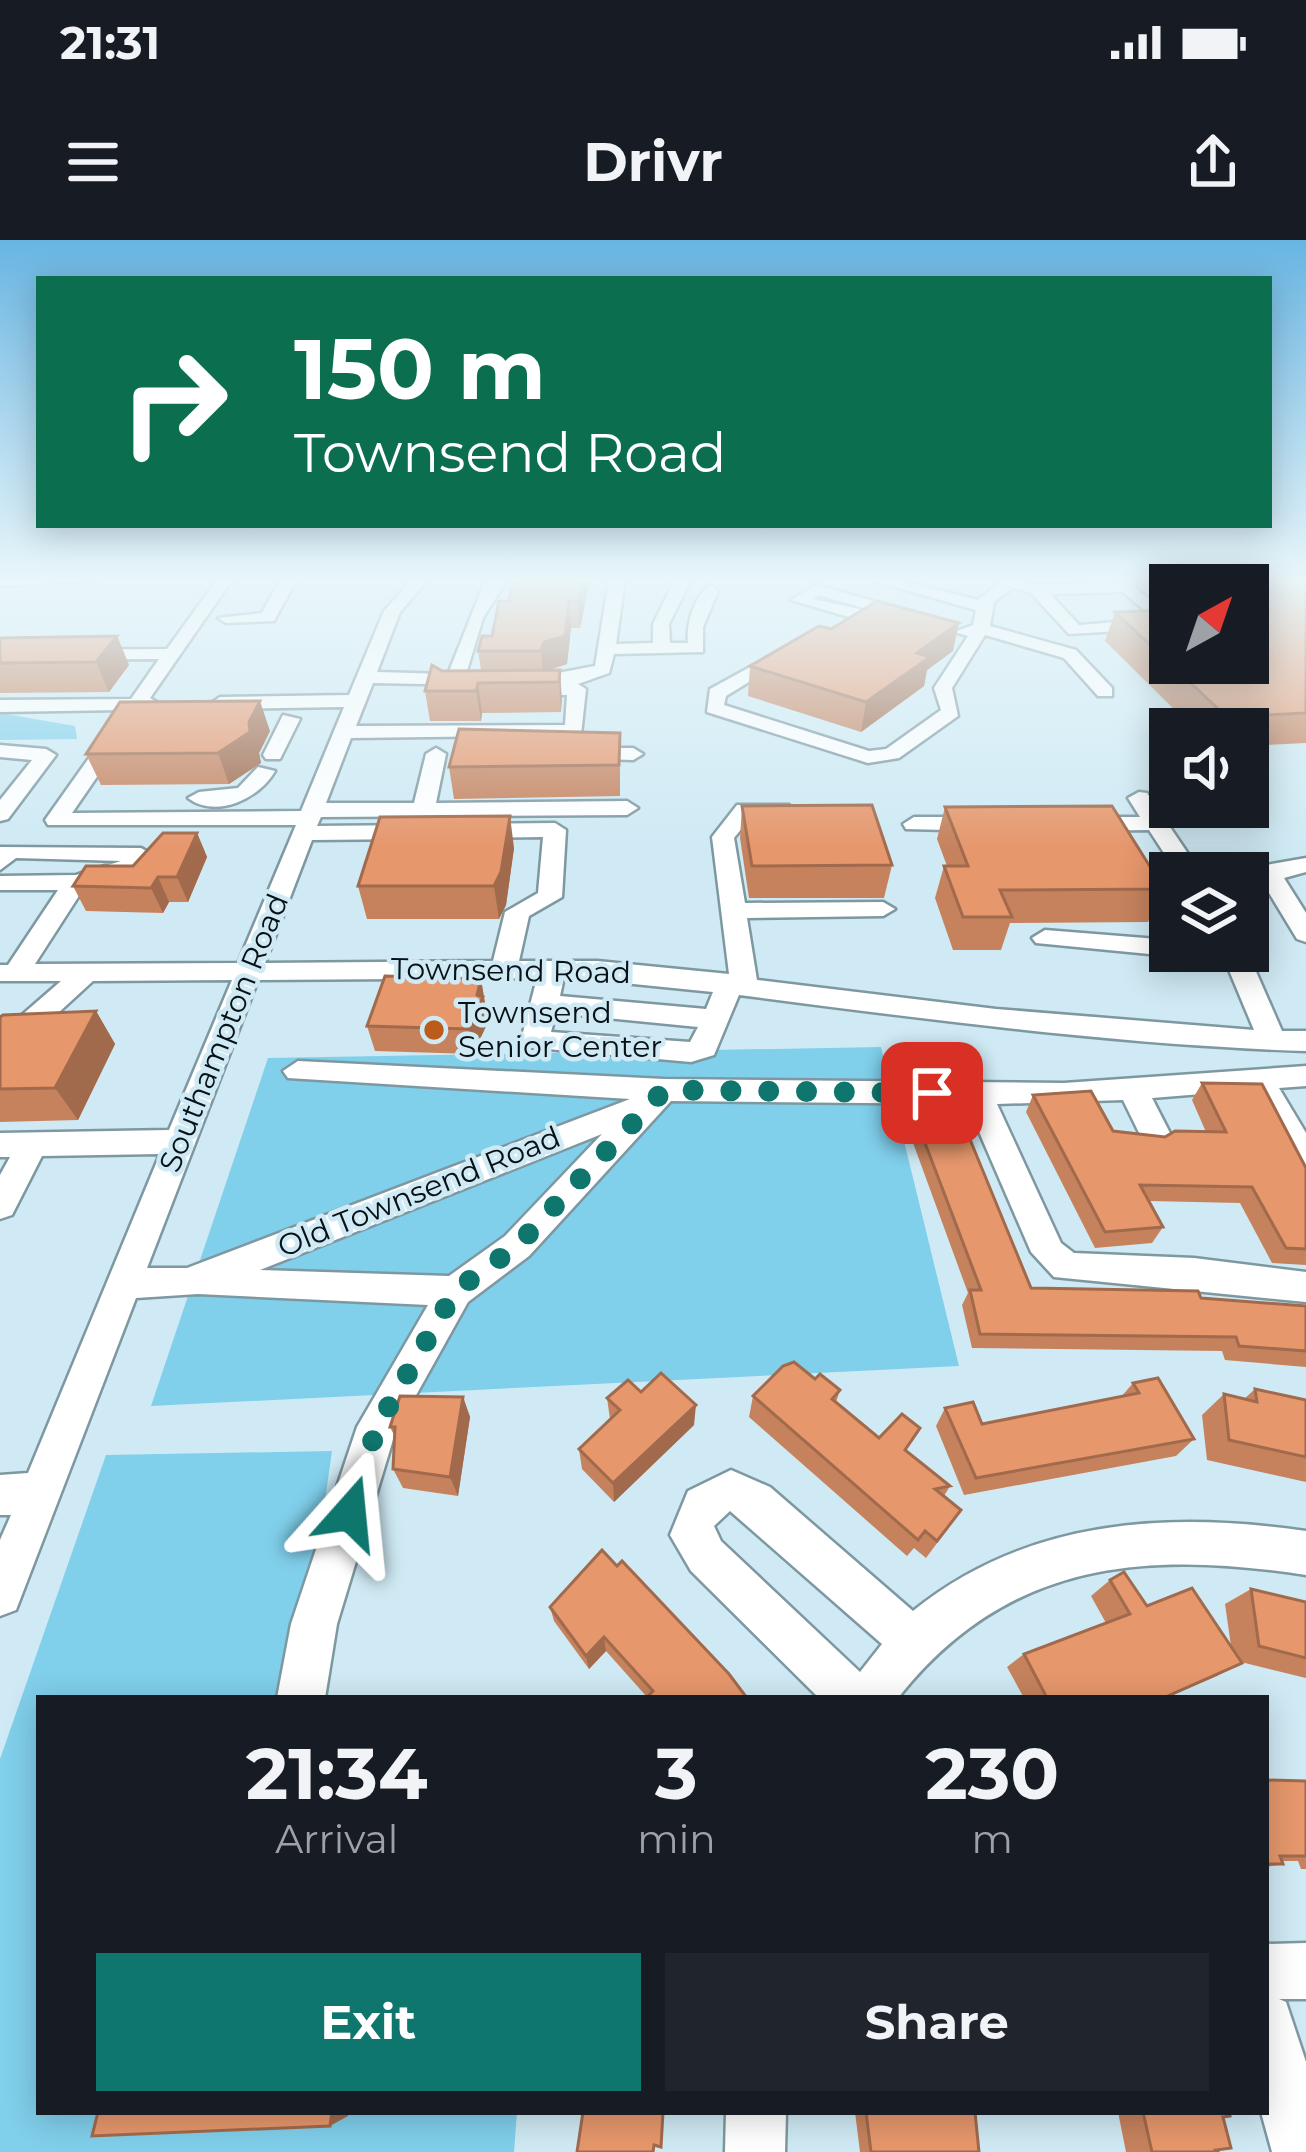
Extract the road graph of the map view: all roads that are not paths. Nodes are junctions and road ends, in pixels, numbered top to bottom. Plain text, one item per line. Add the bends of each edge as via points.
1 (161, 669) edge
2 (369, 669) edge
3 (457, 669) edge
4 (602, 669) edge
5 (756, 669) edge
6 (955, 669) edge
7 (1084, 669) edge
8 (366, 677) junction
9 (452, 683) junction
10 (1105, 692) dead end
11 (0, 706) edge
12 (189, 711) junction
13 (131, 712) junction
14 (350, 717) junction
15 (290, 719) junction
16 (0, 751) edge
17 (336, 754) junction
18 (436, 754) junction
19 (632, 754) dead end
20 (0, 775) edge
21 (30, 775) junction
22 (1139, 798) dead end
23 (222, 808) junction
24 (627, 808) dead end
25 (76, 809) junction
26 (424, 809) junction
27 (800, 810) edge
28 (1149, 813) edge
29 (0, 814) edge
30 (309, 820) junction
31 (1149, 823) edge
32 (914, 824) dead end
33 (1002, 824) edge
34 (1046, 824) edge
35 (60, 851) junction
36 (0, 863) edge
37 (1306, 865) edge
38 (76, 882) junction
39 (0, 883) edge
40 (883, 909) dead end
41 (737, 910) junction
42 (1306, 934) edge
43 (1045, 938) dead end
44 (1149, 946) edge
45 (553, 967) junction
46 (505, 968) junction
47 (250, 970) junction
48 (88, 971) junction
49 (1242, 972) edge
50 (8, 973) edge
51 (737, 983) junction
52 (1271, 1040) junction
53 (1306, 1041) edge
54 (0, 1050) edge
55 (298, 1071) dead end
56 (1306, 1076) edge
57 (1259, 1079) junction
58 (1133, 1089) junction
59 (977, 1093) junction
60 (657, 1096) junction
61 (1156, 1137) edge
62 (178, 1142) junction
63 (16, 1145) edge
64 (1306, 1160) edge
65 (0, 1206) edge
66 (188, 1282) junction
67 (125, 1283) junction
68 (1306, 1287) edge
69 (455, 1291) junction
70 (20, 1494) edge
71 (1306, 1553) edge
72 (0, 1594) edge
73 (916, 1644) junction
74 (302, 1695) edge
75 (850, 1695) edge
76 (871, 1695) edge
77 (1306, 1971) edge
78 (1269, 1972) edge
79 (1269, 2033) edge
80 (755, 2115) edge
81 (755, 2152) edge
82 (1302, 2152) edge

1 - 13 street
2 - 8 street, Southampton Road
3 - 9 street
4 - 9 street via 583,678
5 - 6 street via 717,693 714,708 868,757 892,754 951,712 943,688
7 - 10 street
8 - 9 street
8 - 14 street, Southampton Road
9 - 14 street via 578,689 574,731
11 - 13 street
12 - 13 street
12 - 14 street
12 - 15 street
13 - 25 street
14 - 15 street
14 - 17 street, Southampton Road
15 - 23 street via 253,790
16 - 21 street via 46,755
17 - 18 street
17 - 30 street, Southampton Road
18 - 19 street
18 - 26 street
20 - 21 street
21 - 29 street
22 - 28 street
23 - 25 street
23 - 30 street
24 - 26 street
25 - 35 street
26 - 30 street
27 - 41 street via 745,810 723,838
30 - 46 street via 555,830 550,897 517,912
30 - 47 street, Southampton Road
31 - 34 street
32 - 33 street
35 - 36 street via 8,851
35 - 38 street via 141,855
37 - 42 street via 1274,870 1272,878
38 - 39 street
38 - 50 street
40 - 41 street
41 - 51 street
43 - 44 street
45 - 46 street, Townsend Road
45 - 51 street, Townsend Road
45 - 51 street via 535,1040 691,1052 704,1048
46 - 47 street, Townsend Road
47 - 48 street, Townsend Road
47 - 62 street, Southampton Road
48 - 50 street, Townsend Road
48 - 54 street
49 - 52 street
51 - 52 street, Townsend Road via 996,1018
52 - 53 street, Townsend Road
55 - 60 street
56 - 57 street
57 - 58 street
57 - 64 street
58 - 59 street
58 - 61 street
59 - 60 street
59 - 68 street via 1048,1252 1066,1268
60 - 66 street, Old Townsend Road
60 - 69 street, Old Townsend Road via 517,1246
62 - 63 street
62 - 67 street, Southampton Road
63 - 65 street
66 - 67 street, Old Townsend Road
66 - 69 street, Old Townsend Road
67 - 70 street, Southampton Road
69 - 74 street, Old Townsend Road via 377,1427 314,1624
70 - 72 street, Southampton Road
71 - 73 street via 1223,1538 1112,1543 1025,1570 934,1623
73 - 75 street via 755,1501 731,1490 711,1496 694,1512 691,1535
73 - 76 street
77 - 78 street
79 - 82 street
80 - 81 street

